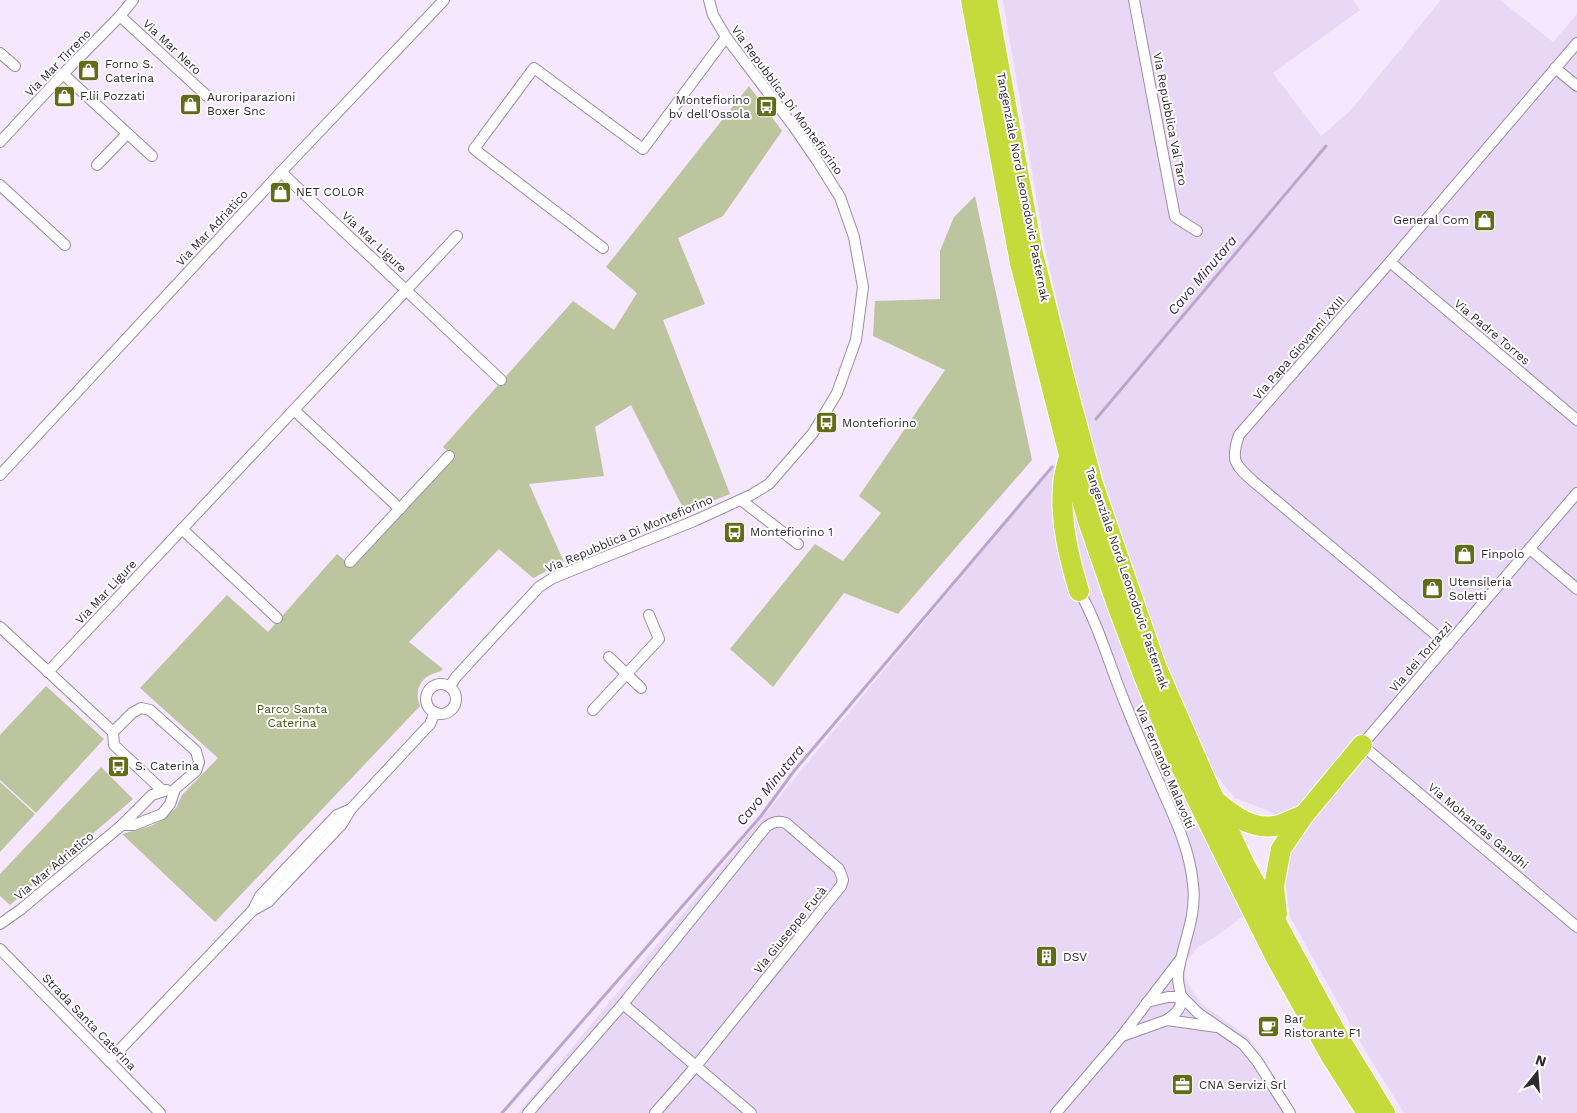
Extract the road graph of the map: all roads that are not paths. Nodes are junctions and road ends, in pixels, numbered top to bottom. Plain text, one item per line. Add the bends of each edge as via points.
1 (133, 0) edge
2 (444, 0) edge
3 (709, 0) edge
4 (971, 0) edge
5 (987, 0) edge
6 (1134, 0) edge
7 (120, 16) junction
8 (726, 37) junction
9 (1577, 43) edge
10 (0, 53) edge
11 (15, 66) dead end
12 (1555, 68) junction
13 (63, 74) junction
14 (1577, 86) edge
15 (207, 96) dead end
16 (128, 134) junction
17 (0, 142) edge
18 (152, 156) dead end
19 (97, 165) dead end
20 (281, 172) junction
21 (0, 185) edge
22 (1198, 231) dead end
23 (457, 236) dead end
24 (65, 245) dead end
25 (603, 248) dead end
26 (1390, 262) junction
27 (406, 290) junction
28 (501, 380) dead end
29 (294, 410) junction
30 (1577, 420) edge
31 (1069, 455) junction
32 (449, 456) dead end
33 (0, 475) edge
34 (1577, 494) edge
35 (741, 500) junction
36 (400, 509) junction
37 (182, 529) junction
38 (798, 544) dead end
39 (1530, 549) junction
40 (350, 562) dead end
41 (1577, 589) edge
42 (1079, 591) joint
43 (649, 615) dead end
44 (277, 618) dead end
45 (0, 627) edge
46 (1448, 645) junction
47 (609, 658) dead end
48 (48, 672) junction
49 (626, 674) junction
50 (450, 686) junction
51 (642, 688) dead end
52 (593, 710) dead end
53 (435, 712) junction
54 (113, 732) junction
55 (1362, 745) junction
56 (175, 789) junction
57 (162, 791) junction
58 (1214, 799) junction
59 (1304, 815) junction
60 (122, 825) junction
61 (0, 924) edge
62 (1279, 927) junction
63 (1577, 927) edge
64 (0, 949) edge
65 (1181, 958) junction
66 (1182, 997) junction
67 (1147, 1002) junction
68 (624, 1004) junction
69 (1166, 1020) junction
70 (1218, 1027) junction
71 (1121, 1037) junction
72 (109, 1061) junction
73 (696, 1066) junction
74 (160, 1113) edge
75 (528, 1113) edge
76 (655, 1113) edge
77 (751, 1113) edge
78 (1056, 1113) edge
79 (1290, 1113) edge
80 (1367, 1113) edge
81 (1385, 1113) edge

1 - 7 street, Via Mar Tirreno
2 - 20 street, Via Mar Adriatico
3 - 8 street, Via Repubblica Di Montefiorino via 713,15
4 - 31 highway, Tangenziale Nord Leonodovic Pasternak via 1020,263
5 - 58 highway, Tangenziale Nord Leonodovic Pasternak via 1034,254 1093,484 1156,666
6 - 22 street, Via Repubblica Val Taro via 1175,217
7 - 13 street, Via Mar Tirreno
7 - 15 street, Via Mar Nero
8 - 25 street via 642,148 534,68 474,148
8 - 35 street, Via Repubblica Di Montefiorino via 840,197 854,237 863,286 856,340 837,393 813,433 781,471 769,484
9 - 12 street, Via Papa Giovanni XXIII
10 - 11 street
12 - 14 street
12 - 26 street, Via Papa Giovanni XXIII
13 - 16 street
13 - 17 street, Via Mar Tirreno
16 - 18 street
16 - 19 street
20 - 27 street, Via Mar Ligure
20 - 33 street, Via Mar Adriatico
21 - 24 street
23 - 27 street, Via Mar Ligure
26 - 30 street, Via Padre Torres
26 - 46 street, Via Papa Giovanni XXIII via 1239,435 1234,450 1238,467 1254,482
27 - 28 street, Via Mar Ligure
27 - 29 street, Via Mar Ligure
29 - 36 street
29 - 37 street, Via Mar Ligure
31 - 42 highway via 1063,486 1064,524
31 - 80 highway, Tangenziale Nord Leonodovic Pasternak via 1117,605 1178,761 1277,960
32 - 36 street
34 - 39 street, Via dei Torrazzi
35 - 38 street
35 - 50 street, Via Repubblica Di Montefiorino via 553,578 539,587
36 - 40 street
37 - 44 street
37 - 48 street, Via Mar Ligure
39 - 41 street
39 - 46 street, Via dei Torrazzi
42 - 65 street, Via Fernando Malavolti via 1088,605 1188,854 1194,898
43 - 49 street via 659,639
45 - 48 street
46 - 55 street, Via dei Torrazzi
47 - 49 street
48 - 54 street
49 - 51 street
49 - 52 street
50 - 53 street via 456,694 455,706 446,713
50 - 53 street via 435,685 428,694 428,704
53 - 72 street via 430,724 350,808 331,821 260,896 252,911
54 - 56 street, Via Mar Adriatico via 132,713 141,708 150,710 196,751 199,762 196,771
54 - 57 street via 114,744
55 - 59 highway
55 - 63 street, Via Mohandas Gandhi
56 - 57 street, Via Mar Adriatico
56 - 60 street, Via Mar Adriatico via 162,814 134,825
57 - 60 street, Via Mar Adriatico via 146,800
58 - 59 highway via 1241,820 1257,826 1275,826
58 - 62 highway, Tangenziale Nord Leonodovic Pasternak
59 - 62 highway via 1281,849 1276,868 1274,886
60 - 61 street, Via Mar Adriatico
62 - 81 highway, Tangenziale Nord Leonodovic Pasternak via 1339,1038
64 - 72 street, Strada Santa Caterina
65 - 66 street, Via Fernando Malavolti via 1177,976
65 - 67 street, Via Fernando Malavolti
66 - 67 street
66 - 69 street via 1178,1010
66 - 70 street
67 - 71 street, Via Fernando Malavolti
68 - 73 street
68 - 73 street, Via Giuseppe Fucà via 770,824 780,821 786,824 834,864 842,874 841,886
68 - 75 street, Via Giuseppe Fucà
69 - 70 street, Via Fernando Malavolti
69 - 71 street, Via Fernando Malavolti
70 - 79 street via 1243,1044
71 - 78 street, Via Fernando Malavolti
72 - 74 street, Strada Santa Caterina
73 - 76 street, Via Giuseppe Fucà
73 - 77 street

